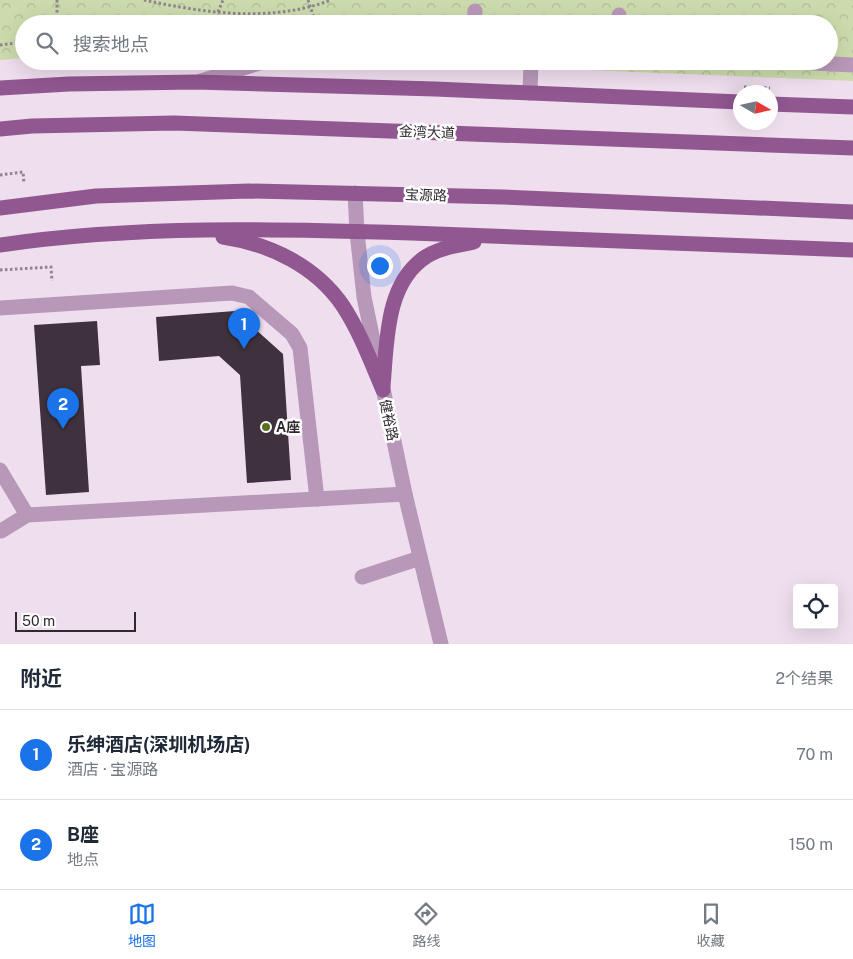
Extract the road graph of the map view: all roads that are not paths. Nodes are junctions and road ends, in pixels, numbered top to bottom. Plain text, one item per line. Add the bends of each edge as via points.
1 (838, 64) edge
2 (853, 65) edge
3 (236, 70) edge
4 (531, 70) edge
5 (196, 82) junction
6 (0, 88) edge
7 (530, 93) junction
8 (733, 102) edge
9 (778, 104) edge
10 (853, 107) edge
11 (0, 129) edge
12 (853, 148) edge
13 (356, 193) junction
14 (0, 208) edge
15 (853, 212) edge
16 (179, 230) junction
17 (357, 232) junction
18 (502, 236) junction
19 (0, 245) edge
20 (853, 250) edge
21 (0, 308) edge
22 (383, 390) junction
23 (0, 470) edge
24 (405, 494) junction
25 (317, 499) junction
26 (27, 515) junction
27 (1, 531) edge
28 (420, 558) junction
29 (362, 577) dead end
30 (441, 644) edge

1 - 2 street
3 - 5 street
4 - 7 street
5 - 6 main road
5 - 7 main road
7 - 8 main road
9 - 10 main road
11 - 12 main road, 金湾大道 via 174,123
13 - 14 main road, 宝源路 via 249,191 96,196
13 - 15 main road, 宝源路
13 - 17 street, 健裕路
16 - 17 main road
16 - 19 main road
16 - 22 main road via 257,244 298,262 343,305
17 - 18 main road
17 - 22 street, 健裕路 via 364,297
18 - 20 main road
18 - 22 main road via 440,250 410,271 392,313
21 - 25 street via 232,293 249,297 292,334 300,348
22 - 24 street, 健裕路
23 - 26 street
24 - 25 street
24 - 28 street, 健裕路
25 - 26 street
26 - 27 street
28 - 29 street
28 - 30 street, 健裕路

